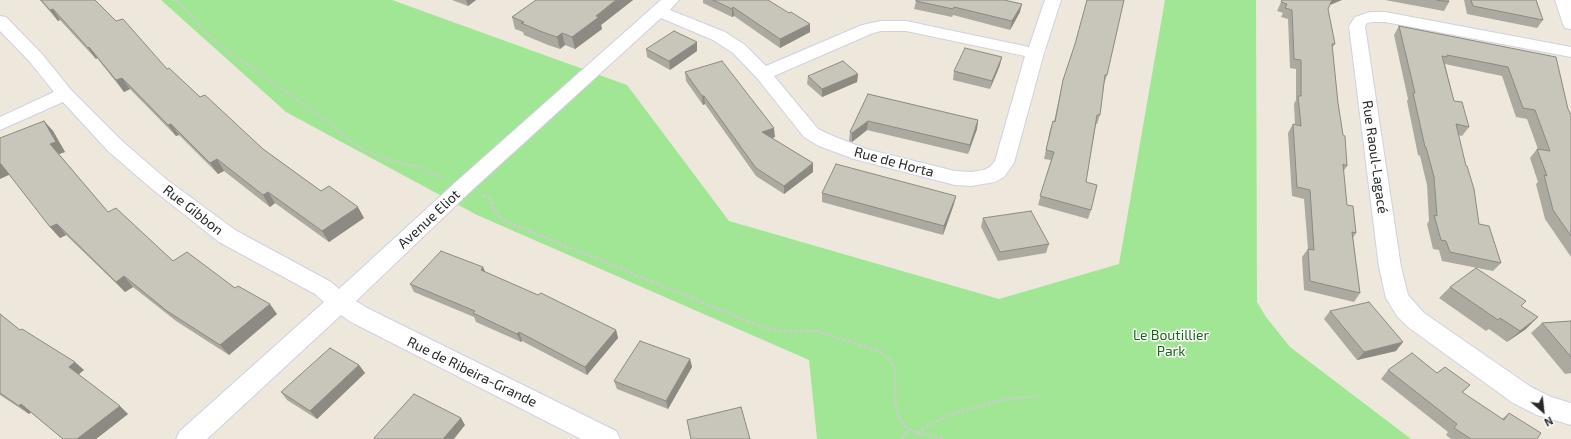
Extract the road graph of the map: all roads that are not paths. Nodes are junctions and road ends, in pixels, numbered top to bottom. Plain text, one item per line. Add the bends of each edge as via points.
1 (1053, 0) edge
2 (1563, 0) edge
3 (665, 5) edge
4 (1571, 24) edge
5 (3, 29) edge
6 (1035, 52) junction
7 (1571, 52) edge
8 (763, 74) junction
9 (65, 94) junction
10 (0, 124) edge
11 (339, 301) junction
12 (1571, 414) edge
13 (189, 439) edge
14 (607, 439) edge

1 - 6 street, Rue de Horta
2 - 4 street
3 - 8 street, Rue de Horta via 693,24 739,49
3 - 11 street, Avenue Eliot
5 - 9 street, Rue Gibbon via 36,58
6 - 8 street via 906,26 881,26 868,29
6 - 8 street, Rue de Horta via 1004,163 997,172 988,177 970,179 955,178 868,156 826,141 812,133 800,121
7 - 12 street, Rue Raoul-Lagacé via 1385,17 1360,20 1356,26 1390,267 1397,298 1416,320 1522,395 1546,407
9 - 10 street
9 - 11 street, Rue Gibbon via 115,146 159,184 227,236 316,284
11 - 13 street, Avenue Eliot
11 - 14 street, Rue de Ribeira-Grande via 359,315

